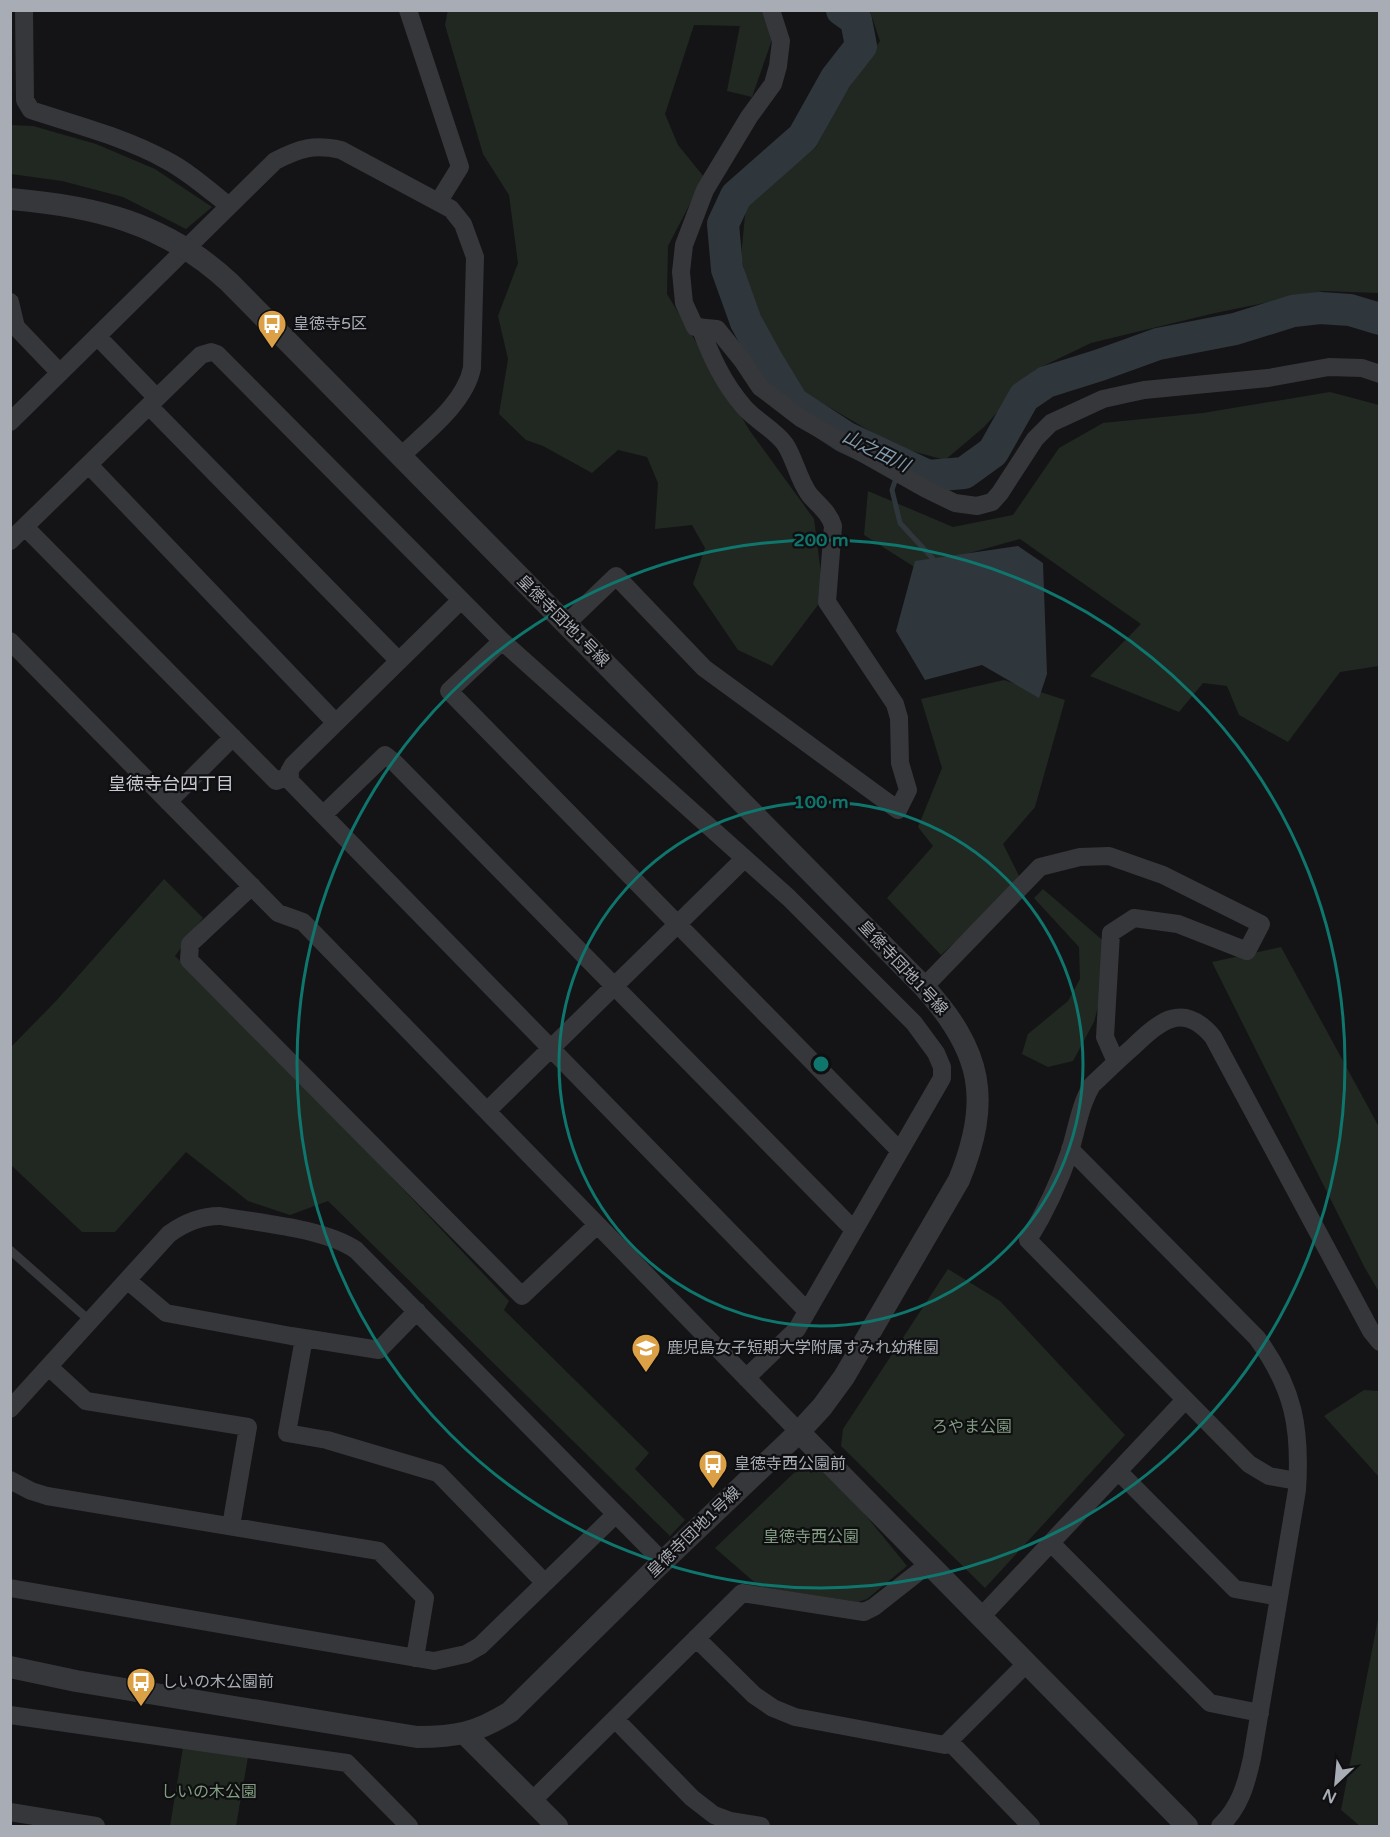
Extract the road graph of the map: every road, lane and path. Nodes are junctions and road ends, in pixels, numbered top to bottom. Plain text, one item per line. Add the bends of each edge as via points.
1 (24, 10) edge
2 (408, 10) edge
3 (771, 10) edge
4 (10, 199) edge
5 (439, 201) junction
6 (225, 210) junction
7 (11, 304) edge
8 (700, 327) junction
9 (97, 336) junction
10 (60, 373) junction
11 (1380, 374) edge
12 (153, 402) junction
13 (10, 422) edge
14 (401, 456) junction
15 (88, 465) junction
16 (25, 527) junction
17 (10, 541) edge
18 (461, 600) junction
19 (566, 624) junction
20 (10, 641) edge
21 (502, 641) junction
22 (399, 661) junction
23 (336, 723) junction
24 (233, 737) junction
25 (290, 776) junction
26 (168, 802) junction
27 (324, 815) junction
28 (744, 859) junction
29 (252, 886) junction
30 (677, 924) junction
31 (614, 986) junction
32 (924, 987) junction
33 (551, 1048) junction
34 (1116, 1062) junction
35 (487, 1112) junction
36 (1070, 1149) junction
37 (900, 1151) junction
38 (597, 1225) junction
39 (854, 1230) junction
40 (10, 1250) edge
41 (127, 1280) junction
42 (417, 1311) junction
43 (807, 1311) junction
44 (90, 1321) junction
45 (304, 1338) junction
46 (1380, 1342) edge
47 (49, 1367) junction
48 (746, 1378) junction
49 (14, 1399) edge
50 (1185, 1400) junction
51 (799, 1432) junction
52 (1118, 1472) junction
53 (10, 1480) edge
54 (1297, 1481) junction
55 (616, 1514) junction
56 (231, 1526) junction
57 (1051, 1543) junction
58 (663, 1562) junction
59 (930, 1563) junction
60 (545, 1582) junction
61 (10, 1588) edge
62 (1279, 1597) junction
63 (981, 1617) junction
64 (696, 1638) junction
65 (415, 1658) junction
66 (1027, 1663) junction
67 (10, 1667) edge
68 (1260, 1713) junction
69 (10, 1715) edge
70 (615, 1719) junction
71 (465, 1734) junction
72 (949, 1741) junction
73 (532, 1801) junction
74 (10, 1812) edge
75 (96, 1827) edge
76 (409, 1827) edge
77 (557, 1827) edge
78 (761, 1827) edge
79 (1031, 1827) edge
80 (1187, 1827) edge
81 (1220, 1827) edge

1 - 6 street via 25,100 31,110 151,152 186,172
2 - 5 street via 460,167
3 - 8 street via 781,41 773,84 705,190 684,245 684,303 695,327
4 - 14 street, 皇徳寺団地1号線 via 86,208 132,221 208,262
5 - 6 street via 326,146 308,147 275,161
5 - 14 street via 451,208 463,224 475,257 472,368 464,392
6 - 9 street
7 - 10 street via 16,327
8 - 11 street via 717,329 760,387 802,419 926,489 956,503 977,506 992,502 1035,439 1051,423 1103,399 1144,390 1329,368 1362,368
8 - 19 street via 726,383 745,409 785,445 808,492 830,517 833,526 827,602 895,704 900,763 908,790 898,810 704,668 616,576
9 - 10 street
9 - 12 street
10 - 13 street
12 - 15 street
12 - 18 street via 201,355 217,354
12 - 22 street
14 - 19 street, 皇徳寺団地1号線
15 - 16 street
15 - 23 street
16 - 17 street
16 - 24 street
18 - 21 street
18 - 22 street
19 - 32 street, 皇徳寺団地1号線
20 - 26 street
21 - 28 street
21 - 30 street via 449,691
22 - 23 street
23 - 25 street via 293,765
24 - 25 street via 276,781
24 - 26 street
25 - 27 street
26 - 29 street
27 - 31 street via 386,755
27 - 33 street
28 - 30 street
28 - 37 street via 789,898 914,1023 936,1053 942,1078
29 - 35 street via 278,913 303,922
29 - 38 street via 190,944 189,960 522,1296
30 - 31 street
30 - 37 street
31 - 33 street
31 - 39 street
32 - 34 street via 1040,867 1080,857 1109,856 1163,875 1261,924 1247,951 1178,924 1134,918 1111,933 1105,1037
32 - 51 street, 皇徳寺団地1号線 via 961,1034 976,1077 978,1102 970,1153 959,1180 844,1377
33 - 35 street
33 - 43 street
34 - 36 street via 1085,1096
34 - 46 street via 1167,1018 1195,1020 1206,1029
35 - 38 street
36 - 50 street via 1045,1214 1028,1240
36 - 54 street via 1257,1338 1271,1357 1291,1401 1297,1428
37 - 39 street
38 - 48 street
39 - 43 street
40 - 44 lane
41 - 42 street via 179,1226 205,1216 220,1216 310,1232 346,1244
41 - 44 street
41 - 45 street via 166,1313
42 - 45 street via 379,1350
42 - 55 street
43 - 48 street via 797,1329
44 - 47 street
45 - 60 street via 287,1432 438,1473
47 - 49 street
47 - 56 street via 86,1401 248,1427
48 - 51 street
50 - 52 street
50 - 54 street via 1249,1464 1269,1476
51 - 58 street, 皇徳寺団地1号線
51 - 59 street
52 - 57 street
52 - 62 street via 1235,1589
53 - 56 street via 47,1496
54 - 62 street
55 - 58 street
55 - 60 street
56 - 65 street via 379,1551 425,1598
57 - 63 street
57 - 68 street via 1210,1704
58 - 71 street, 皇徳寺団地1号線 via 510,1712
59 - 63 street
59 - 64 street via 864,1612 742,1593
60 - 65 street via 480,1646 466,1654 434,1661
61 - 65 street
62 - 68 street
63 - 66 street
64 - 70 street
64 - 72 street via 754,1695 795,1717 945,1745
66 - 72 street
66 - 80 street
67 - 71 street, 皇徳寺団地1号線 via 396,1734
68 - 81 street via 1241,1800
69 - 76 street via 347,1763
70 - 73 street
70 - 78 street via 692,1798 714,1815
71 - 73 street
72 - 79 street
73 - 77 street
74 - 75 street

